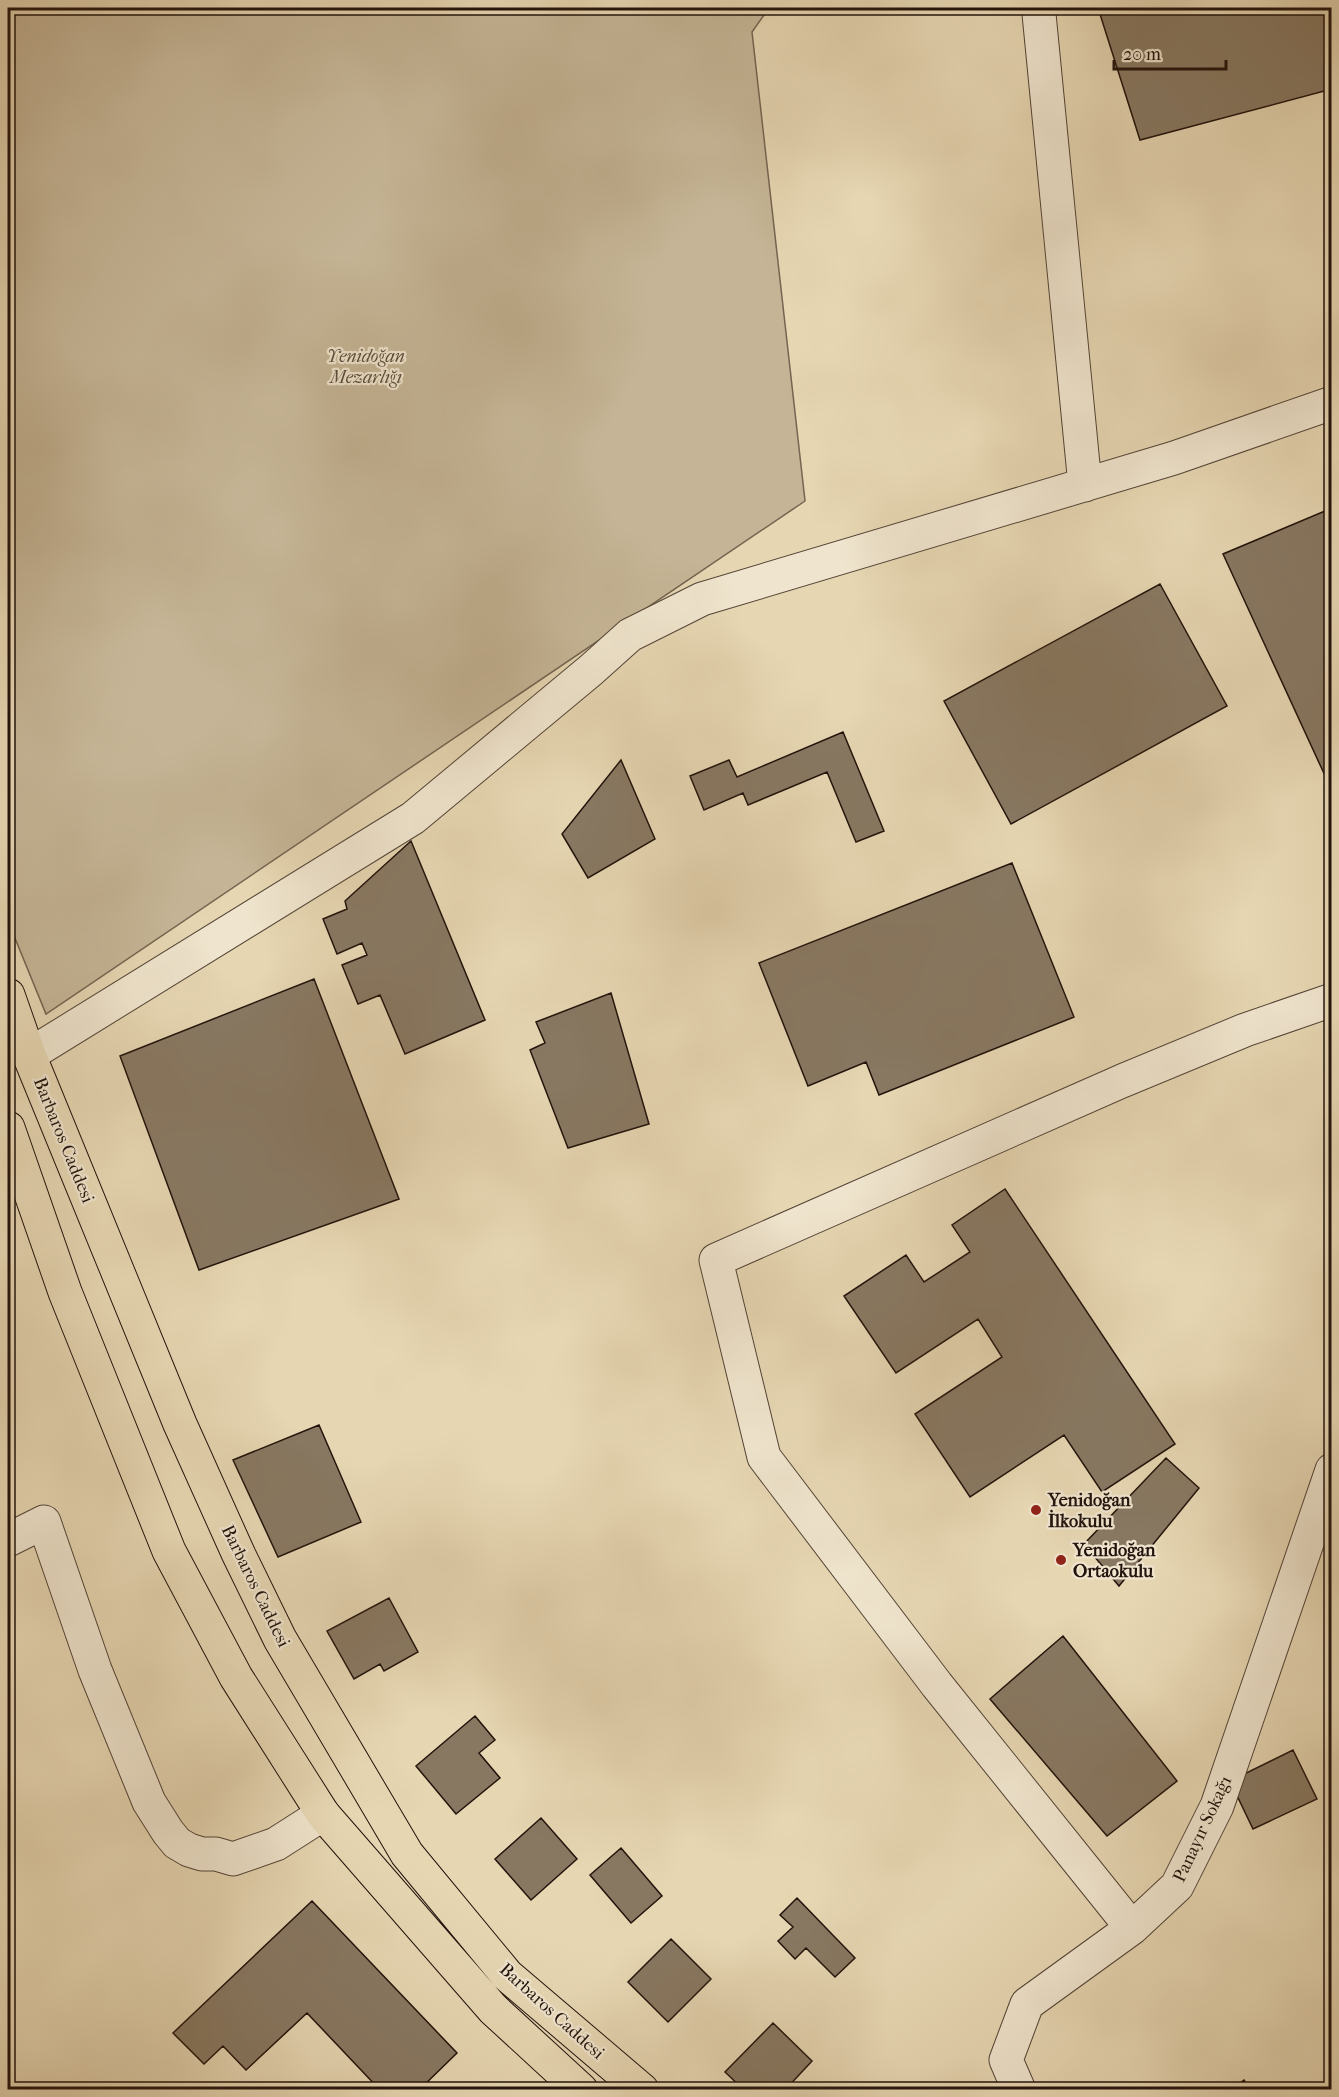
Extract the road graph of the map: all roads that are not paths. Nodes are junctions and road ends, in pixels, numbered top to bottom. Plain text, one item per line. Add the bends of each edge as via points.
1 (1039, 14) dead end
2 (1332, 403) edge
3 (1085, 485) junction
4 (8, 995) edge
5 (1332, 1000) edge
6 (30, 1055) junction
7 (8, 1128) edge
8 (1332, 1470) edge
9 (8, 1540) edge
10 (323, 1814) junction
11 (1132, 1928) junction
12 (581, 2090) edge
13 (642, 2090) edge
14 (1019, 2090) edge

1 - 3 street
2 - 3 street
3 - 6 street via 702,599 630,635 413,818
4 - 6 main road, Barbaros Caddesi
5 - 11 street via 1245,1030 1122,1081 716,1260 764,1457 937,1685
6 - 13 main road, Barbaros Caddesi via 180,1424 238,1553 280,1638 407,1854 507,1975
7 - 10 main road, Barbaros Caddesi via 65,1292 169,1551 236,1677
8 - 11 street, Panayır Sokağı via 1216,1806 1177,1886
9 - 10 street via 44,1522 94,1670 149,1802 177,1843 202,1854 233,1859 276,1844
10 - 12 main road, Barbaros Caddesi via 493,2009
11 - 14 street, Panayır Sokağı via 1027,2004 1006,2060

